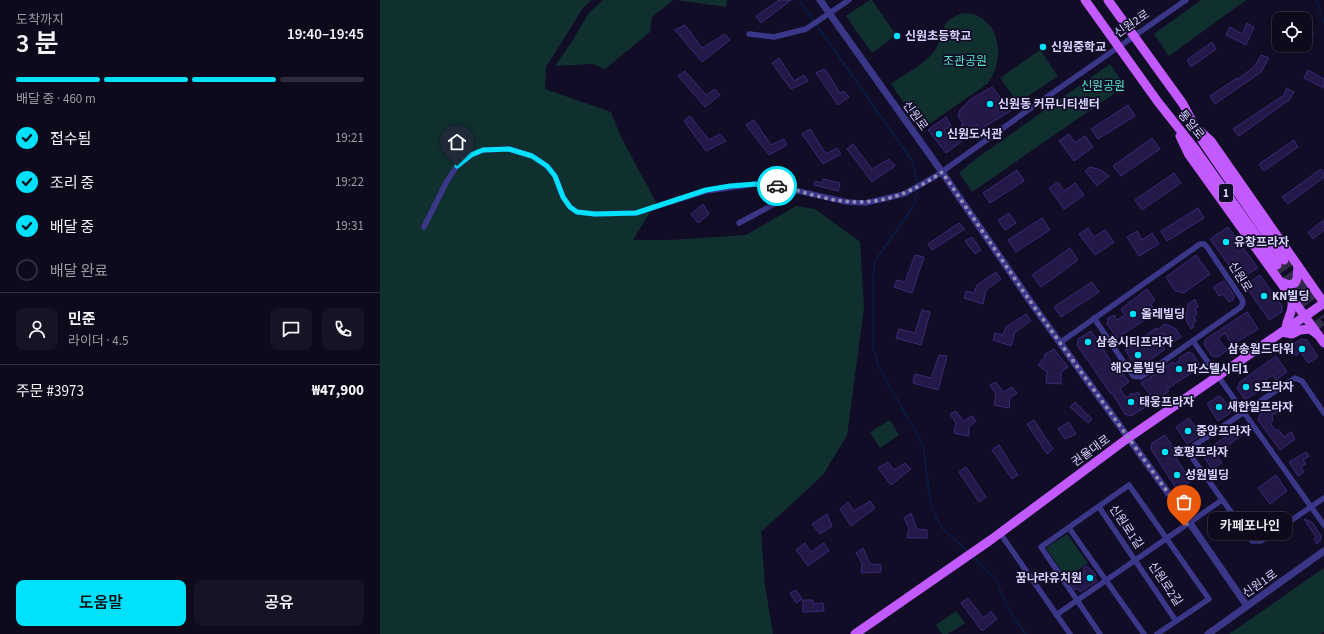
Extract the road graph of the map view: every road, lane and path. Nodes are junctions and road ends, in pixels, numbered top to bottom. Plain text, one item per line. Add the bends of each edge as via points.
1 (820, 0) edge
2 (849, 0) edge
3 (1085, 0) edge
4 (1108, 0) edge
5 (1186, 0) edge
6 (826, 16) junction
7 (749, 34) dead end
8 (1134, 36) junction
9 (1118, 47) junction
10 (1174, 122) junction
11 (1194, 126) junction
12 (942, 172) junction
13 (796, 190) junction
14 (739, 223) dead end
15 (424, 227) dead end
16 (1298, 266) junction
17 (1281, 282) junction
18 (1292, 298) junction
19 (1324, 303) edge
20 (1305, 316) junction
21 (1094, 318) junction
22 (1284, 330) junction
23 (1322, 339) edge
24 (1193, 341) junction
25 (1061, 342) junction
26 (1217, 376) junction
27 (1243, 413) junction
28 (1324, 413) edge
29 (1128, 438) junction
30 (1324, 498) edge
31 (1222, 500) junction
32 (1098, 507) junction
33 (1311, 507) junction
34 (1189, 522) junction
35 (1324, 525) edge
36 (1069, 528) junction
37 (1000, 532) junction
38 (1167, 538) junction
39 (1324, 551) edge
40 (1135, 560) junction
41 (1106, 580) junction
42 (1077, 600) junction
43 (1247, 606) junction
44 (1056, 615) junction
45 (1176, 621) junction
46 (855, 634) edge
47 (1070, 634) edge
48 (1100, 634) edge
49 (1144, 634) edge
50 (1157, 634) edge
51 (1208, 634) edge

1 - 6 street, 신원로
2 - 6 street
3 - 9 main road, 통일로 / 1
4 - 8 main road, 통일로 / 1
5 - 8 street, 신원2로
6 - 7 street via 809,28 786,35 774,37
6 - 12 street, 신원로
8 - 9 street, 신원2로
8 - 11 main road, 통일로 / 1 via 1182,104
9 - 10 main road, 통일로 / 1
9 - 12 street, 신원2로
10 - 11 main road, 통일로 / 1 via 1280,262
10 - 17 main road via 1189,155
11 - 16 main road via 1211,141
12 - 13 street, 신원2로 via 904,194 866,203 847,202
12 - 25 street, 신원로
13 - 14 street
13 - 15 street via 756,184 730,186 706,190 636,213 577,212 563,197 555,176 547,166 532,156 509,149 483,150 471,155 457,166
16 - 17 main road via 1295,283 1289,285
16 - 19 main road
17 - 18 main road
18 - 20 main road
18 - 22 main road via 1293,310
19 - 20 main road, 권율대로
20 - 22 main road, 권율대로
20 - 23 main road
21 - 24 street, 신원로 via 1132,376 1141,377
21 - 24 street, 신원로 via 1200,244 1204,244 1225,272 1243,303
21 - 25 street, 신원로
22 - 23 main road via 1292,334 1310,329
22 - 26 main road, 권율대로
24 - 26 street
25 - 29 street, 신원로
26 - 27 street
26 - 29 main road, 권율대로
27 - 28 street via 1294,378 1302,381
27 - 31 street via 1192,447 1192,459
27 - 33 street
29 - 34 street, 신원로
29 - 37 main road, 권율대로
30 - 33 street
31 - 33 street via 1252,541 1257,542 1261,542
31 - 34 street
32 - 36 street, 신원로1길
32 - 38 street, 신원로1길 via 1129,485
32 - 40 street, 신원로1길
33 - 35 street
34 - 38 street
34 - 43 street, 신원로
36 - 41 street
36 - 42 street, 신원로1길 via 1040,547
37 - 44 street
37 - 46 main road, 권율대로
38 - 40 street
38 - 45 street, 신원로2길 via 1209,599
39 - 43 street, 신원1로
40 - 41 street
40 - 45 street, 신원로2길
41 - 42 street
41 - 49 street
42 - 44 street
42 - 48 street
43 - 51 street, 신원1로
44 - 47 street
45 - 50 street, 신원로2길

